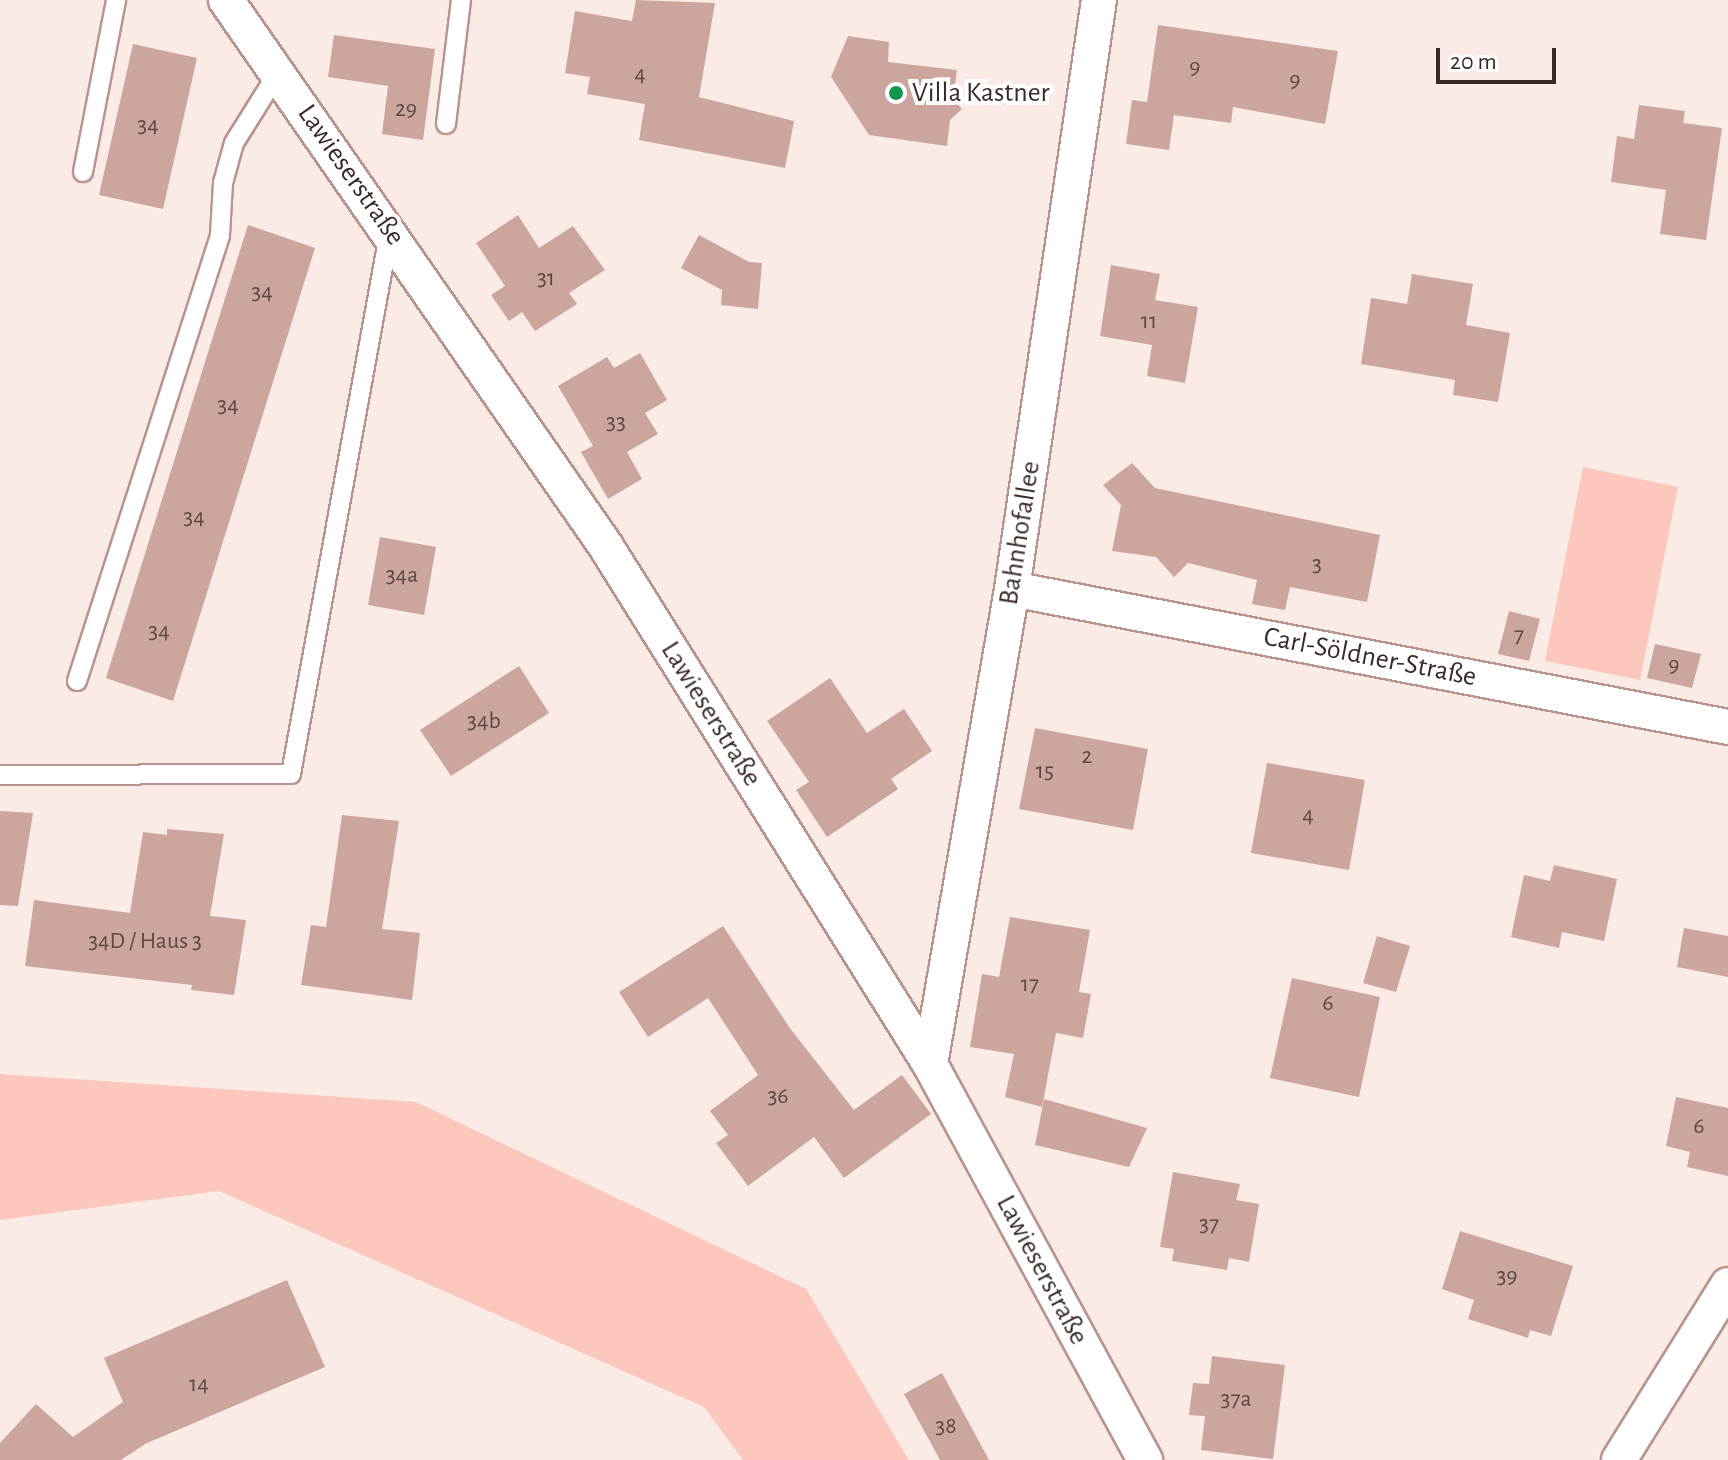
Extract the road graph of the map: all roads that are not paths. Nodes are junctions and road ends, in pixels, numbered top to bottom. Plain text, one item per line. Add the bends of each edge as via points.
1 (116, 0) edge
2 (226, 0) edge
3 (461, 0) edge
4 (1099, 0) edge
5 (279, 71) junction
6 (446, 124) dead end
7 (83, 172) dead end
8 (389, 232) junction
9 (1012, 589) junction
10 (77, 681) dead end
11 (1728, 727) edge
12 (0, 775) edge
13 (930, 1064) junction
14 (1728, 1285) edge
15 (1145, 1460) edge
16 (1619, 1460) edge

1 - 7 lane
2 - 5 street, Lawieserstraße
3 - 6 lane
4 - 9 street, Bahnhofallee
5 - 8 street, Lawieserstraße
5 - 10 lane via 234,143 223,183 220,235
8 - 12 lane via 291,774
8 - 13 street, Lawieserstraße via 605,545
9 - 11 street, Carl-Söldner-Straße
9 - 13 street, Bahnhofallee
13 - 15 street, Lawieserstraße
14 - 16 street

